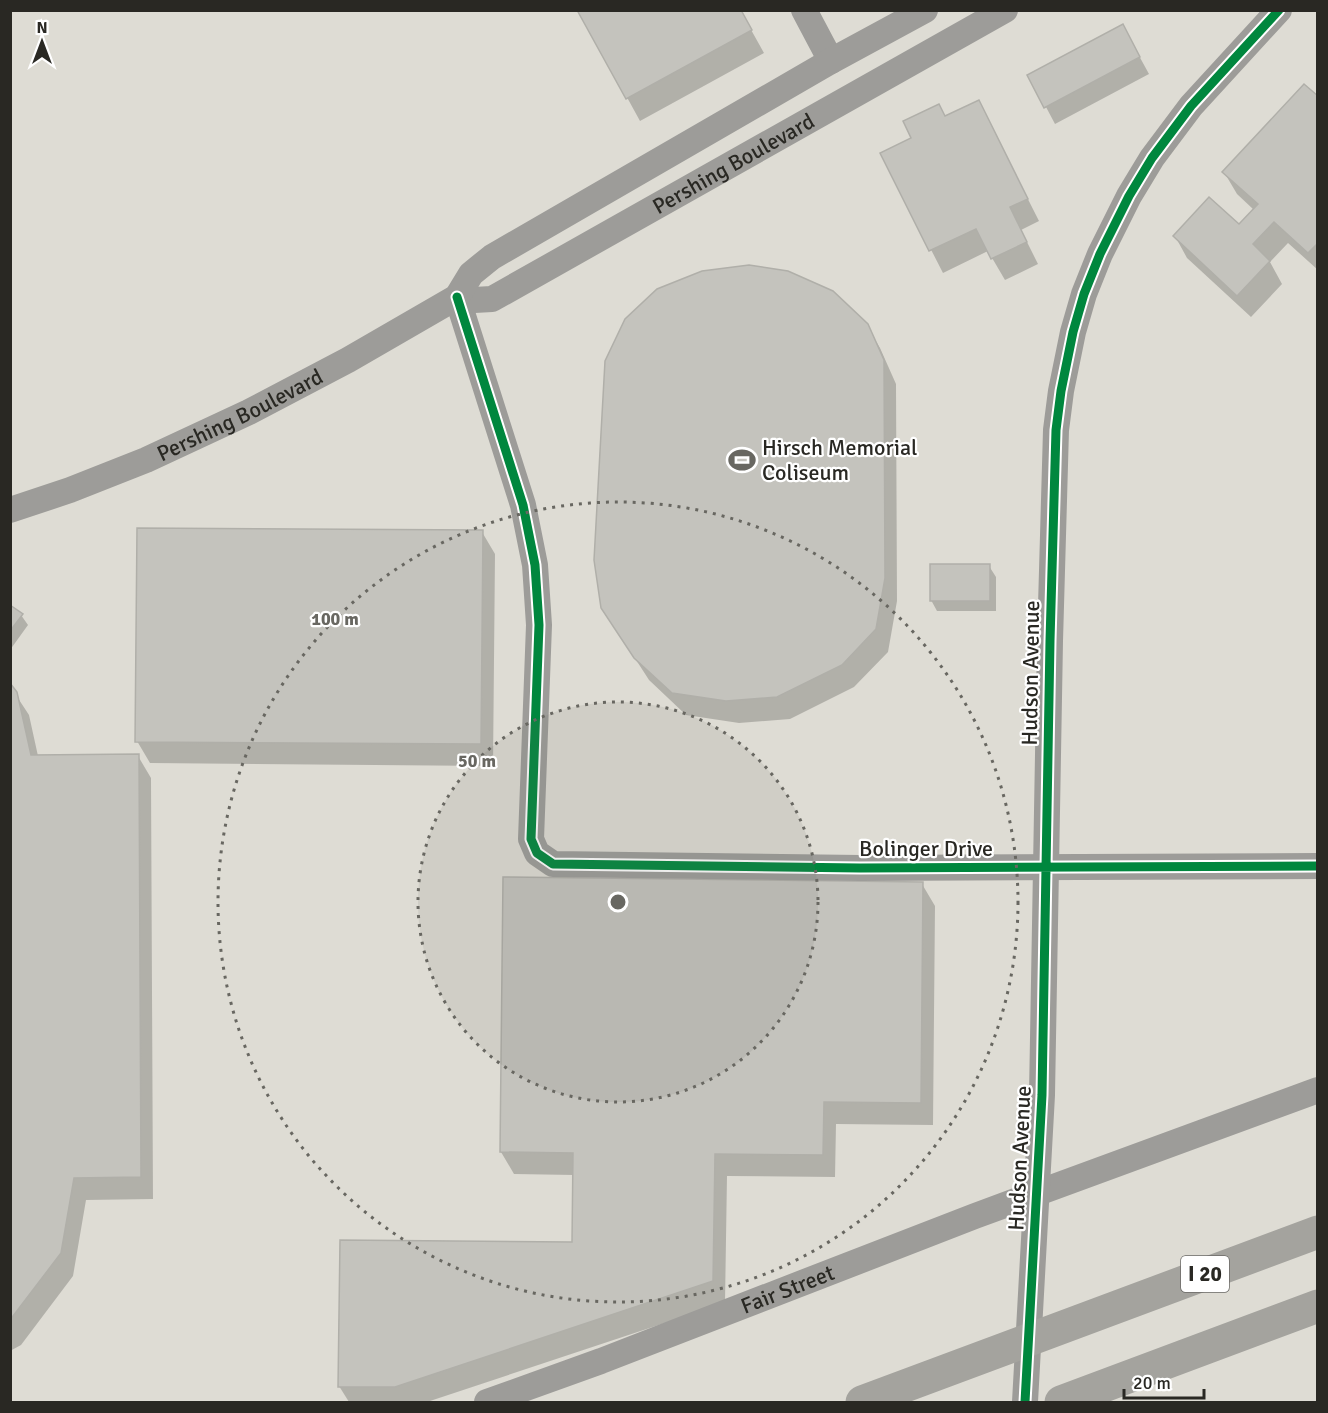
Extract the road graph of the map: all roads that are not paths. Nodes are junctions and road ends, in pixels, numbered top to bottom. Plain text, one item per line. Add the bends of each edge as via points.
1 (804, 10) edge
2 (925, 10) edge
3 (1005, 10) edge
4 (1278, 10) edge
5 (831, 61) junction
6 (457, 297) junction
7 (10, 510) edge
8 (1317, 866) edge
9 (1046, 868) junction
10 (1317, 1090) edge
11 (1317, 1232) edge
12 (1317, 1306) edge
13 (487, 1402) edge
14 (862, 1402) edge
15 (1025, 1402) edge
16 (1061, 1402) edge

1 - 5 street
2 - 5 street, Pershing Boulevard
3 - 6 street, Pershing Boulevard via 492,299
4 - 9 street, Hudson Avenue via 1191,106 1152,158 1100,254 1073,332 1056,430
5 - 6 street, Pershing Boulevard via 492,257 471,274
6 - 7 street, Pershing Boulevard via 249,412 146,460
6 - 9 street, Bolinger Drive via 524,505 535,565 538,625 531,839 537,853 553,864
8 - 9 street, Bolinger Drive
9 - 15 street, Hudson Avenue via 1042,1095
10 - 13 street, Fair Street
11 - 14 highway, I 20
12 - 16 highway

